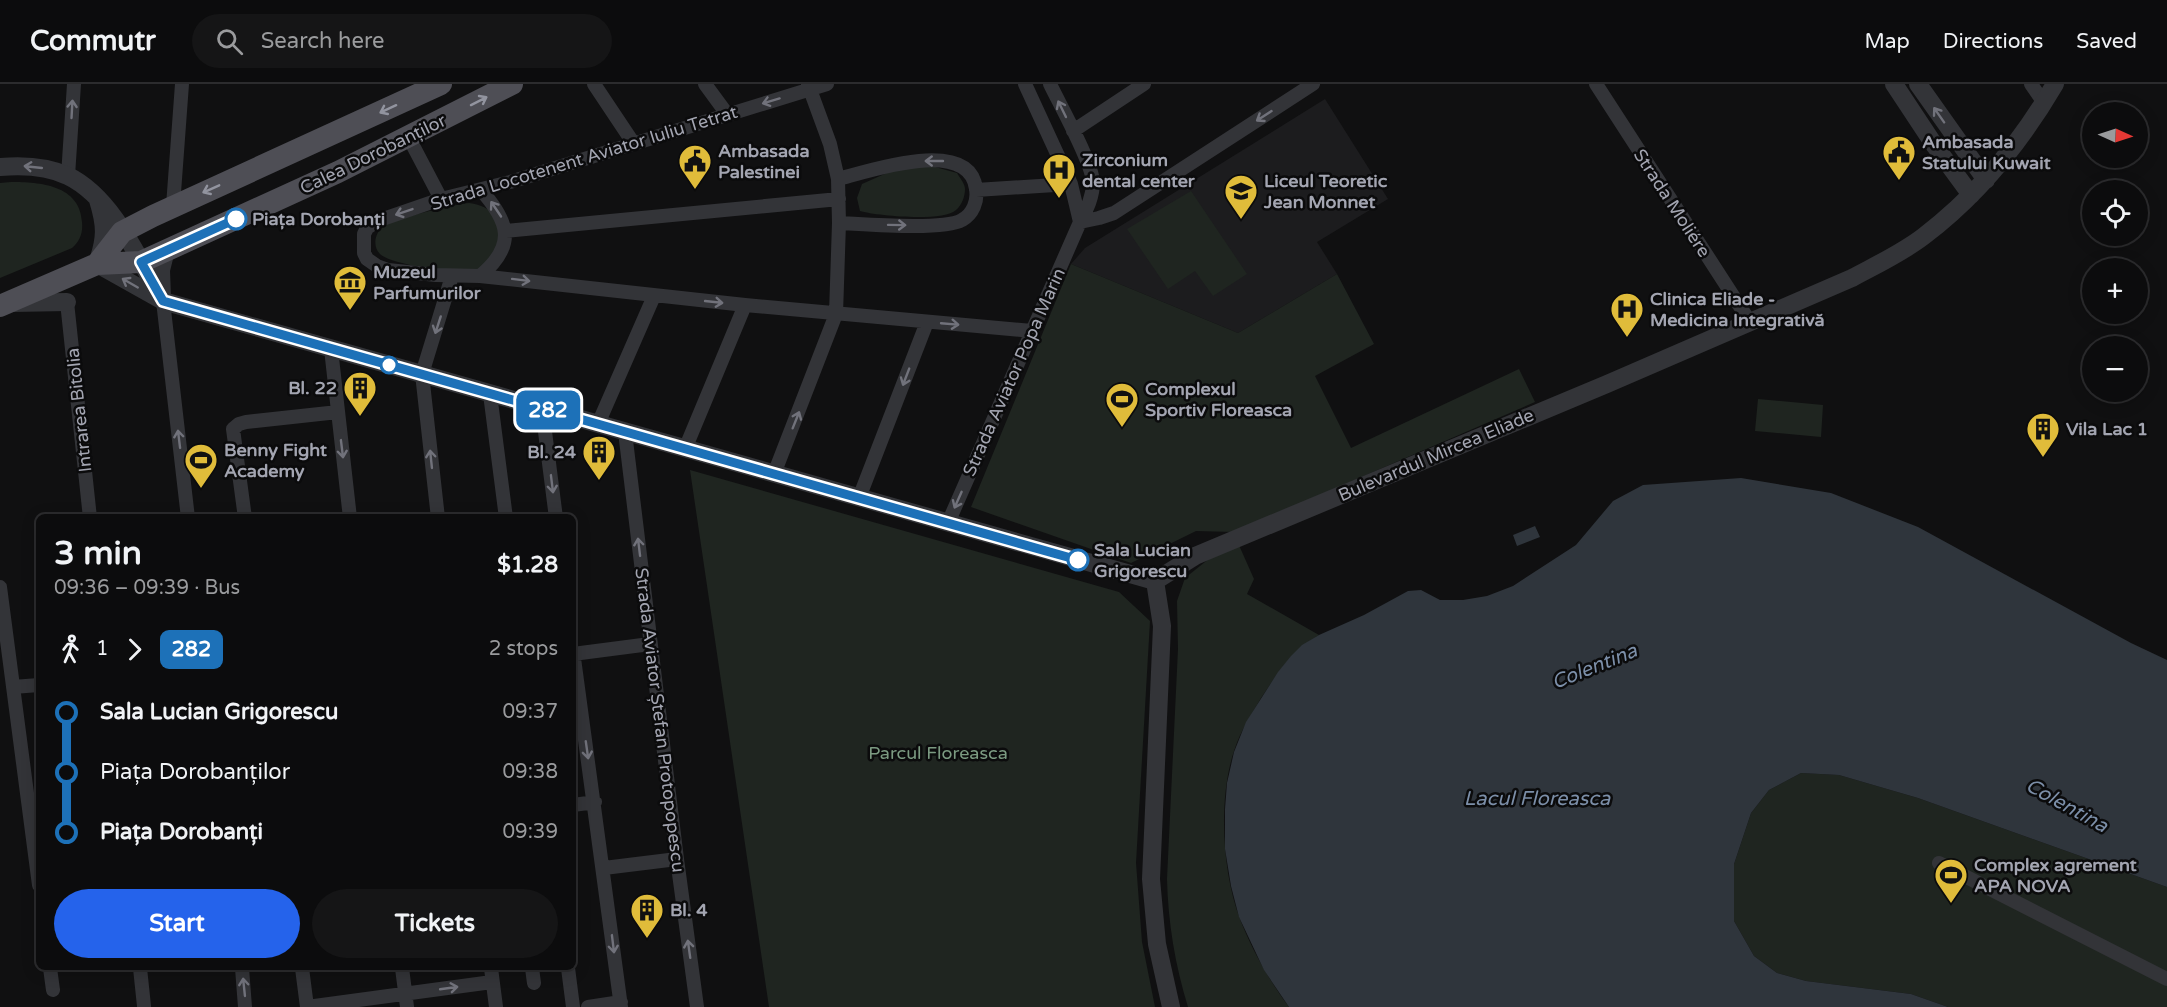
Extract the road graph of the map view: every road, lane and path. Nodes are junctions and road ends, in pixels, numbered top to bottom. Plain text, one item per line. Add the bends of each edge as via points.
1 (74, 84) edge
2 (441, 84) edge
3 (512, 84) edge
4 (594, 84) edge
5 (705, 84) edge
6 (827, 84) edge
7 (1025, 84) edge
8 (1050, 84) edge
9 (1144, 84) edge
10 (1313, 84) edge
11 (1596, 84) edge
12 (1894, 84) edge
13 (1918, 84) edge
14 (2031, 84) edge
15 (2055, 84) edge
16 (183, 85) edge
17 (810, 87) edge
18 (2044, 103) junction
19 (727, 114) junction
20 (1073, 131) junction
21 (409, 138) junction
22 (634, 144) junction
23 (0, 167) edge
24 (68, 176) junction
25 (838, 179) junction
26 (1986, 180) junction
27 (1071, 184) junction
28 (481, 190) junction
29 (976, 190) junction
30 (1971, 195) junction
31 (441, 199) junction
32 (839, 199) junction
33 (98, 200) junction
34 (173, 207) junction
35 (1080, 222) junction
36 (839, 223) junction
37 (506, 231) junction
38 (122, 232) junction
39 (166, 250) junction
40 (141, 262) junction
41 (97, 264) junction
42 (452, 276) junction
43 (480, 276) junction
44 (654, 296) junction
45 (163, 301) junction
46 (67, 302) joint
47 (4, 304) edge
48 (746, 305) junction
49 (836, 314) junction
50 (927, 322) junction
51 (1750, 322) junction
52 (1032, 331) junction
53 (331, 349) junction
54 (422, 374) junction
55 (490, 394) junction
56 (542, 408) junction
57 (338, 412) junction
58 (598, 424) junction
59 (625, 432) junction
60 (685, 448) junction
61 (774, 474) junction
62 (859, 498) junction
63 (90, 514) edge
64 (188, 514) edge
65 (244, 514) edge
66 (350, 514) edge
67 (438, 514) edge
68 (505, 514) edge
69 (555, 514) edge
70 (948, 523) junction
71 (1155, 581) junction
72 (0, 587) edge
73 (650, 644) junction
74 (576, 653) edge
75 (576, 674) edge
76 (36, 685) edge
77 (13, 687) junction
78 (594, 802) junction
79 (576, 805) edge
80 (677, 859) junction
81 (36, 862) edge
82 (1939, 862) dead end
83 (604, 868) junction
84 (50, 970) edge
85 (140, 970) edge
86 (242, 970) edge
87 (302, 970) edge
88 (402, 970) edge
89 (532, 970) edge
90 (568, 970) edge
91 (492, 975) edge
92 (2167, 979) edge
93 (534, 983) dead end
94 (53, 990) dead end
95 (406, 1000) edge
96 (621, 1004) edge
97 (144, 1006) edge
98 (245, 1007) edge
99 (307, 1007) edge
100 (496, 1007) edge
101 (573, 1007) edge
102 (588, 1007) edge
103 (697, 1007) edge
104 (1172, 1007) edge

24 -> 1 street
2 -> 34 main road, Calea Dorobanților
21 -> 3 main road, Calea Dorobanților
4 - 22 street
5 - 19 street
6 - 17 street, Strada Locotenent Aviator Iuliu Tetrat
7 - 27 street
20 -> 8 street, Strada Aviator Popa Marin
9 - 20 street
10 -> 35 street via 1114,213
11 - 51 street, Strada Moliére
12 - 30 street
26 -> 13 street
14 - 18 street
15 - 18 street, Bulevardul Mircea Eliade
16 - 34 street
17 -> 19 street, Strada Locotenent Aviator Iuliu Tetrat
17 - 25 street
18 - 26 street, Bulevardul Mircea Eliade
19 - 22 street, Strada Locotenent Aviator Iuliu Tetrat
20 - 35 street, Strada Aviator Popa Marin via 1093,181 1089,205
21 - 31 street
21 - 39 main road, Calea Dorobanților
22 - 28 street, Strada Locotenent Aviator Iuliu Tetrat
24 -> 23 street via 43,168
24 - 33 street
29 -> 25 street via 969,171 940,160 912,162
25 - 32 street
26 - 30 street, Bulevardul Mircea Eliade
27 - 29 street
27 - 35 street
28 - 31 street, Strada Locotenent Aviator Iuliu Tetrat
37 -> 28 street via 503,219
36 -> 29 street via 954,223 970,213 976,203
30 - 51 street, Bulevardul Mircea Eliade via 1923,237 1892,257
31 -> 42 street, Strada Locotenent Aviator Iuliu Tetrat via 376,221 364,234 364,253 376,266 388,270
32 - 36 street
32 - 37 street
33 - 38 street
33 - 41 street via 105,229
34 - 38 main road, Calea Dorobanților
35 - 52 street, Strada Aviator Popa Marin
36 - 49 street
37 - 43 street via 502,252
38 - 40 street
38 - 41 main road, Calea Dorobanților
39 - 40 main road, Calea Dorobanților
39 - 45 street via 161,278
40 - 41 main road, Calea Dorobanților
40 - 45 street
45 -> 41 street
41 - 47 main road, Calea Dorobanților
42 - 43 street
42 -> 54 street
43 -> 44 street
44 -> 48 street
44 - 58 street
45 - 53 street
64 -> 45 street
46 - 47 street
46 - 63 street, Intrarea Bitolia
48 - 49 street
48 - 60 street
49 - 50 street
61 -> 49 street
50 -> 52 street
50 -> 62 street
51 - 71 street, Bulevardul Mircea Eliade via 1195,556
52 -> 70 street, Strada Aviator Popa Marin
53 - 54 street
53 - 57 street
54 - 55 street
67 -> 54 street
55 - 56 street
55 - 68 street
56 - 58 street
56 -> 69 street
57 - 65 street via 246,422 232,429
57 -> 66 street
58 - 59 street
59 - 60 street
73 -> 59 street, Strada Aviator Ștefan Protopopescu
60 - 61 street
61 - 62 street
62 - 70 street
70 - 71 street
71 - 104 street via 1162,626 1151,879 1157,944
72 - 77 street
73 - 74 street
73 - 80 street, Strada Aviator Ștefan Protopopescu
75 -> 78 street
76 - 77 street
77 - 81 street
78 - 79 street
78 - 83 street
80 - 83 street
103 -> 80 street, Strada Aviator Ștefan Protopopescu
82 - 92 street
83 -> 96 street
84 - 94 street
85 - 97 street
98 -> 86 street
87 - 99 street
88 - 95 street
89 - 93 street
90 - 101 street
95 -> 91 street
91 - 100 street
95 - 99 street
96 - 102 street

